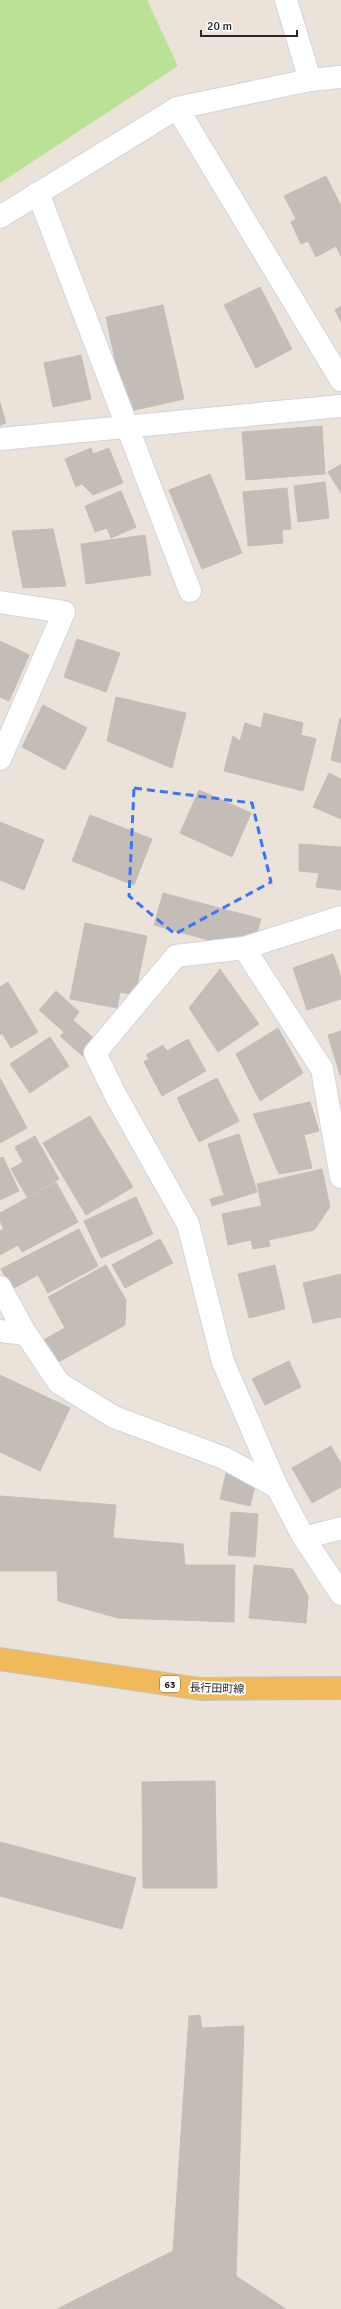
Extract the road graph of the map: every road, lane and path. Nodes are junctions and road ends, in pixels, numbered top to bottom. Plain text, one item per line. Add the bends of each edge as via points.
1 (286, 0) edge
2 (341, 77) edge
3 (310, 80) junction
4 (177, 108) junction
5 (38, 193) junction
6 (0, 217) edge
7 (341, 380) edge
8 (341, 406) edge
9 (128, 428) junction
10 (0, 439) edge
11 (190, 591) dead end
12 (0, 602) edge
13 (0, 759) edge
14 (341, 917) edge
15 (244, 948) junction
16 (341, 1177) edge
17 (0, 1287) edge
18 (0, 1331) edge
19 (26, 1334) junction
20 (277, 1487) junction
21 (341, 1528) edge
22 (304, 1538) junction
23 (341, 1594) edge
24 (0, 1659) edge
25 (341, 1688) edge

1 - 3 street
2 - 3 street
3 - 4 street
4 - 5 street
4 - 7 street
5 - 6 street
5 - 9 street
8 - 9 street
9 - 10 street
9 - 11 street
12 - 13 street via 64,612
14 - 15 street
15 - 16 street via 322,1069
15 - 20 street via 176,956 95,1053 116,1096 188,1224 223,1362
17 - 19 street
18 - 19 street
19 - 20 street via 59,1383 114,1417 224,1458
20 - 22 street
21 - 22 street
22 - 23 street
24 - 25 main road, 長行田町線 / 63 via 200,1689

